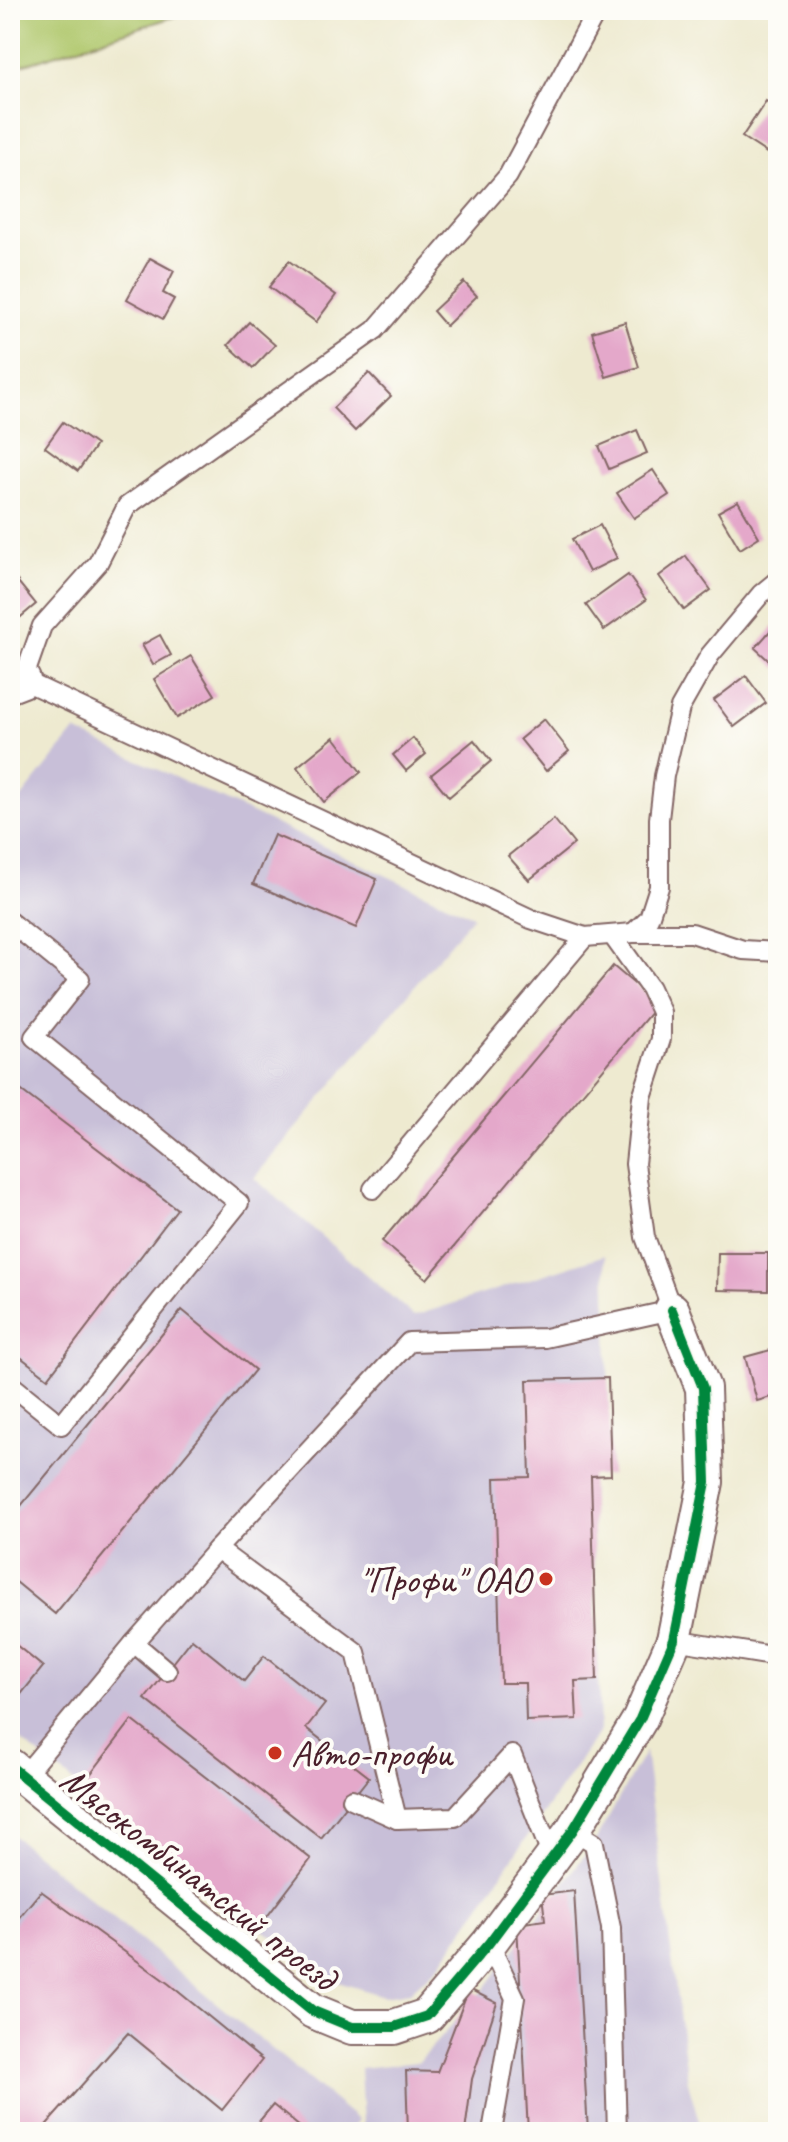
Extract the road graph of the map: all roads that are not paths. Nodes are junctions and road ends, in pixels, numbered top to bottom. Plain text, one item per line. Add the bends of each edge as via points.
1 (597, 10) edge
2 (778, 580) edge
3 (17, 682) edge
4 (10, 922) edge
5 (633, 933) junction
6 (612, 935) junction
7 (585, 937) junction
8 (778, 952) edge
9 (373, 1189) dead end
10 (672, 1310) junction
11 (10, 1384) edge
12 (217, 1549) junction
13 (674, 1640) junction
14 (134, 1643) junction
15 (778, 1657) edge
16 (167, 1671) dead end
17 (16, 1772) edge
18 (352, 1799) dead end
19 (397, 1819) junction
20 (573, 1830) junction
21 (552, 1857) junction
22 (489, 1943) junction
23 (492, 2132) edge
24 (617, 2132) edge

1 - 3 lane via 508,176 375,330 127,506 98,563 42,626
2 - 5 lane via 710,655 680,708 664,776 659,887 649,918
3 - 7 lane via 517,912
4 - 11 lane via 80,979 34,1037 239,1203 61,1425
5 - 6 lane
5 - 8 lane via 692,933 743,950
6 - 7 lane
6 - 10 lane via 661,1012 661,1039 642,1097 635,1164 645,1237
7 - 9 lane
10 - 12 lane via 545,1338 409,1342
10 - 13 street, Мясокомбинатский проезд via 703,1388 706,1482
12 - 14 lane
12 - 19 lane via 356,1652
13 - 15 lane
13 - 20 street, Мясокомбинатский проезд via 640,1719
14 - 16 lane
14 - 17 lane
17 - 22 street, Мясокомбинатский проезд via 313,2011 352,2027 394,2027 427,2016
18 - 19 lane
19 - 21 lane via 455,1817 512,1755
20 - 21 street, Мясокомбинатский проезд
20 - 24 lane via 594,1843 611,1928
21 - 22 street, Мясокомбинатский проезд
22 - 23 lane via 515,1998

